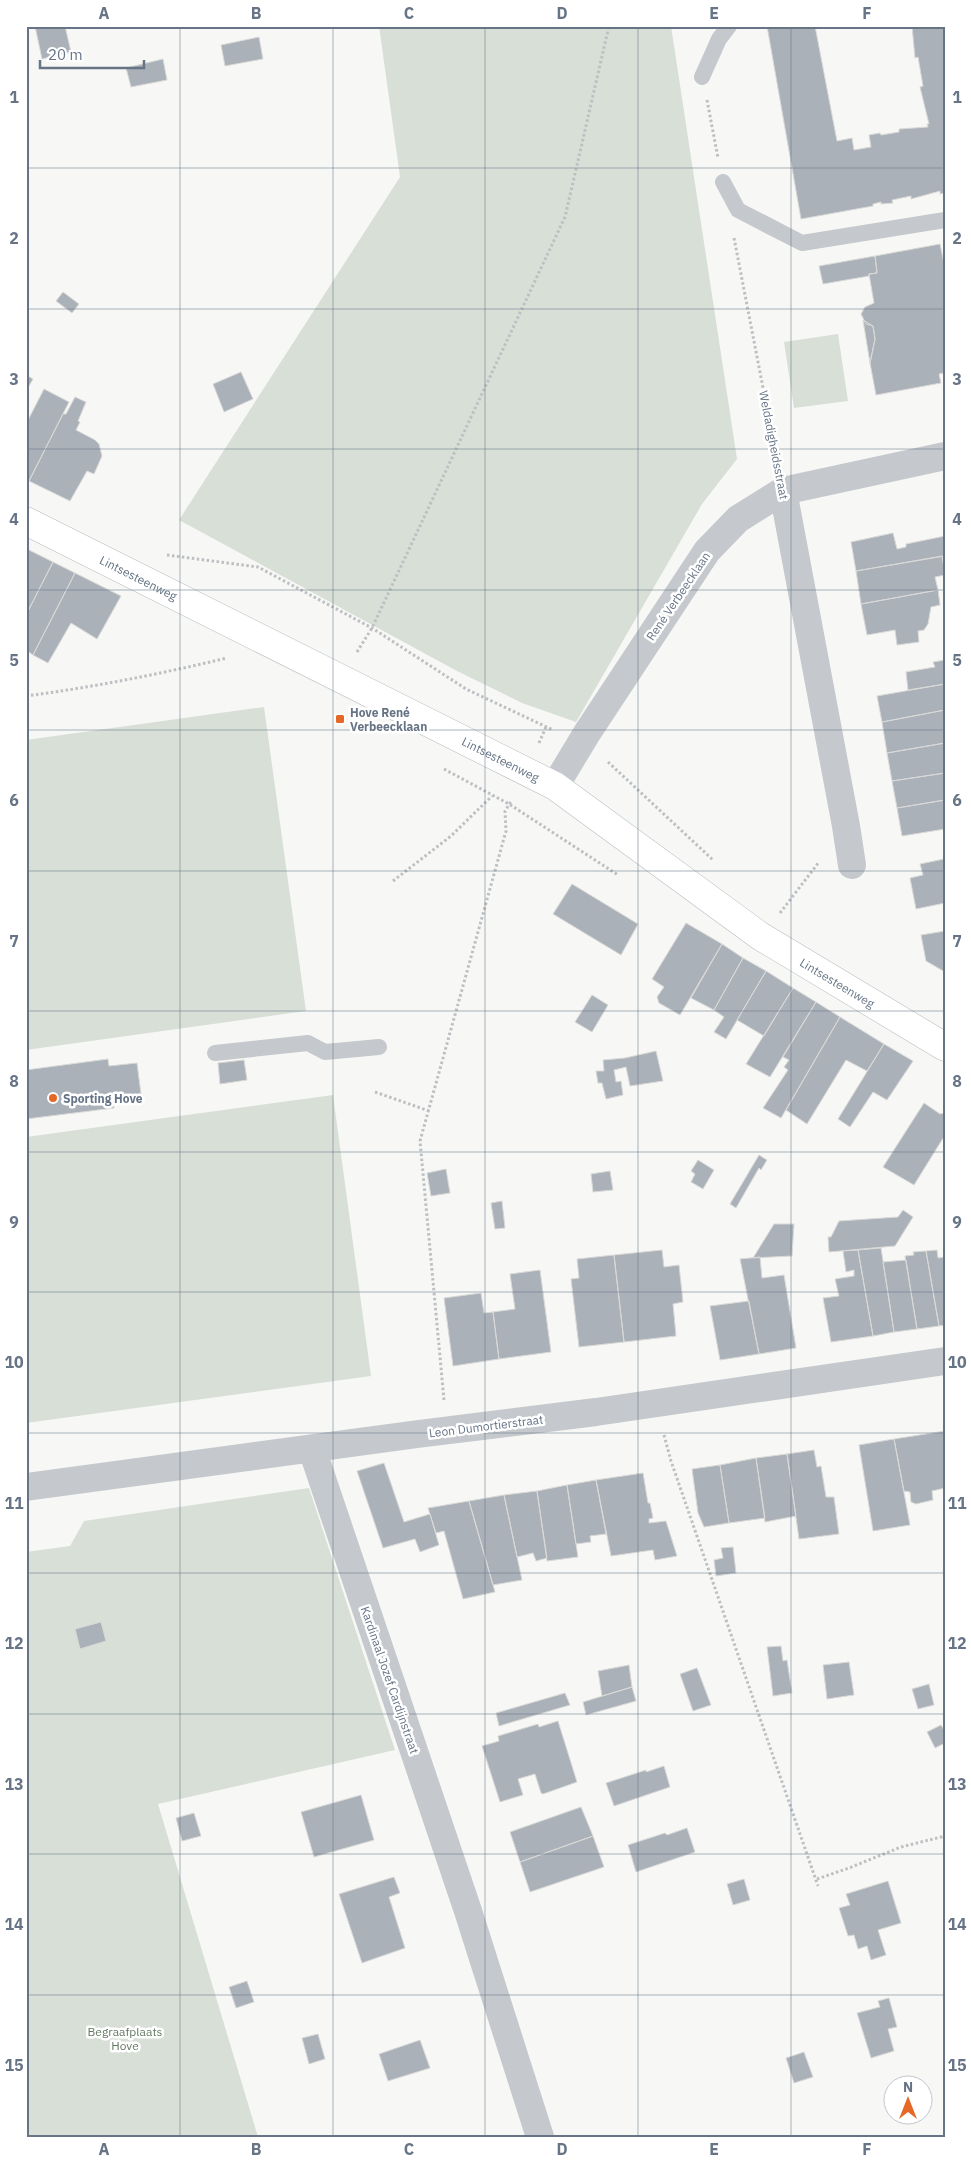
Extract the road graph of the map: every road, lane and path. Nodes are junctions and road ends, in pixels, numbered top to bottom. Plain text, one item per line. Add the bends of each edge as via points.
1 (609, 26) edge
2 (729, 26) edge
3 (702, 77) joint
4 (723, 182) joint
5 (945, 220) edge
6 (732, 230) dead end
7 (945, 456) edge
8 (783, 491) junction
9 (26, 521) edge
10 (158, 554) dead end
11 (372, 628) junction
12 (234, 656) dead end
13 (26, 696) edge
14 (546, 727) dead end
15 (581, 744) junction
16 (555, 786) junction
17 (492, 796) dead end
18 (510, 804) dead end
19 (846, 826) junction
20 (852, 865) dead end
21 (720, 866) dead end
22 (393, 882) dead end
23 (760, 936) junction
24 (379, 1047) dead end
25 (945, 1047) edge
26 (215, 1054) dead end
27 (375, 1092) dead end
28 (429, 1111) junction
29 (945, 1361) edge
30 (656, 1404) junction
31 (447, 1430) junction
32 (312, 1449) junction
33 (26, 1487) edge
34 (945, 1836) edge
35 (817, 1879) junction
36 (818, 1886) dead end
37 (540, 2137) edge

1 - 11 path via 565,217
2 - 3 lane via 719,39
3 - 4 path
4 - 5 lane via 738,210 802,243
6 - 8 path, Weldadigheidsstraat
7 - 8 street, René Verbeecklaan
8 - 15 street, René Verbeecklaan via 738,519 707,551
8 - 19 street, Weldadigheidsstraat
9 - 16 street, Lintsesteenweg
10 - 11 path via 258,567
11 - 14 path via 466,689
12 - 13 path via 152,676
15 - 16 street, René Verbeecklaan
15 - 21 path via 598,753
16 - 23 street, Lintsesteenweg
17 - 22 path via 451,836
18 - 28 path via 505,811 506,831
19 - 20 street, Weldadigheidsstraat
19 - 23 path
23 - 25 street, Lintsesteenweg
24 - 26 lane via 325,1052 308,1042
27 - 28 path
28 - 31 path via 420,1142
29 - 30 street, Leon Dumortierstraat
30 - 31 street, Leon Dumortierstraat
30 - 35 path via 671,1461
31 - 32 street, Leon Dumortierstraat
32 - 33 street, Leon Dumortierstraat
32 - 37 street, Kardinaal Jozef Cardijnstraat via 468,1911
34 - 35 path via 901,1847
35 - 36 path

